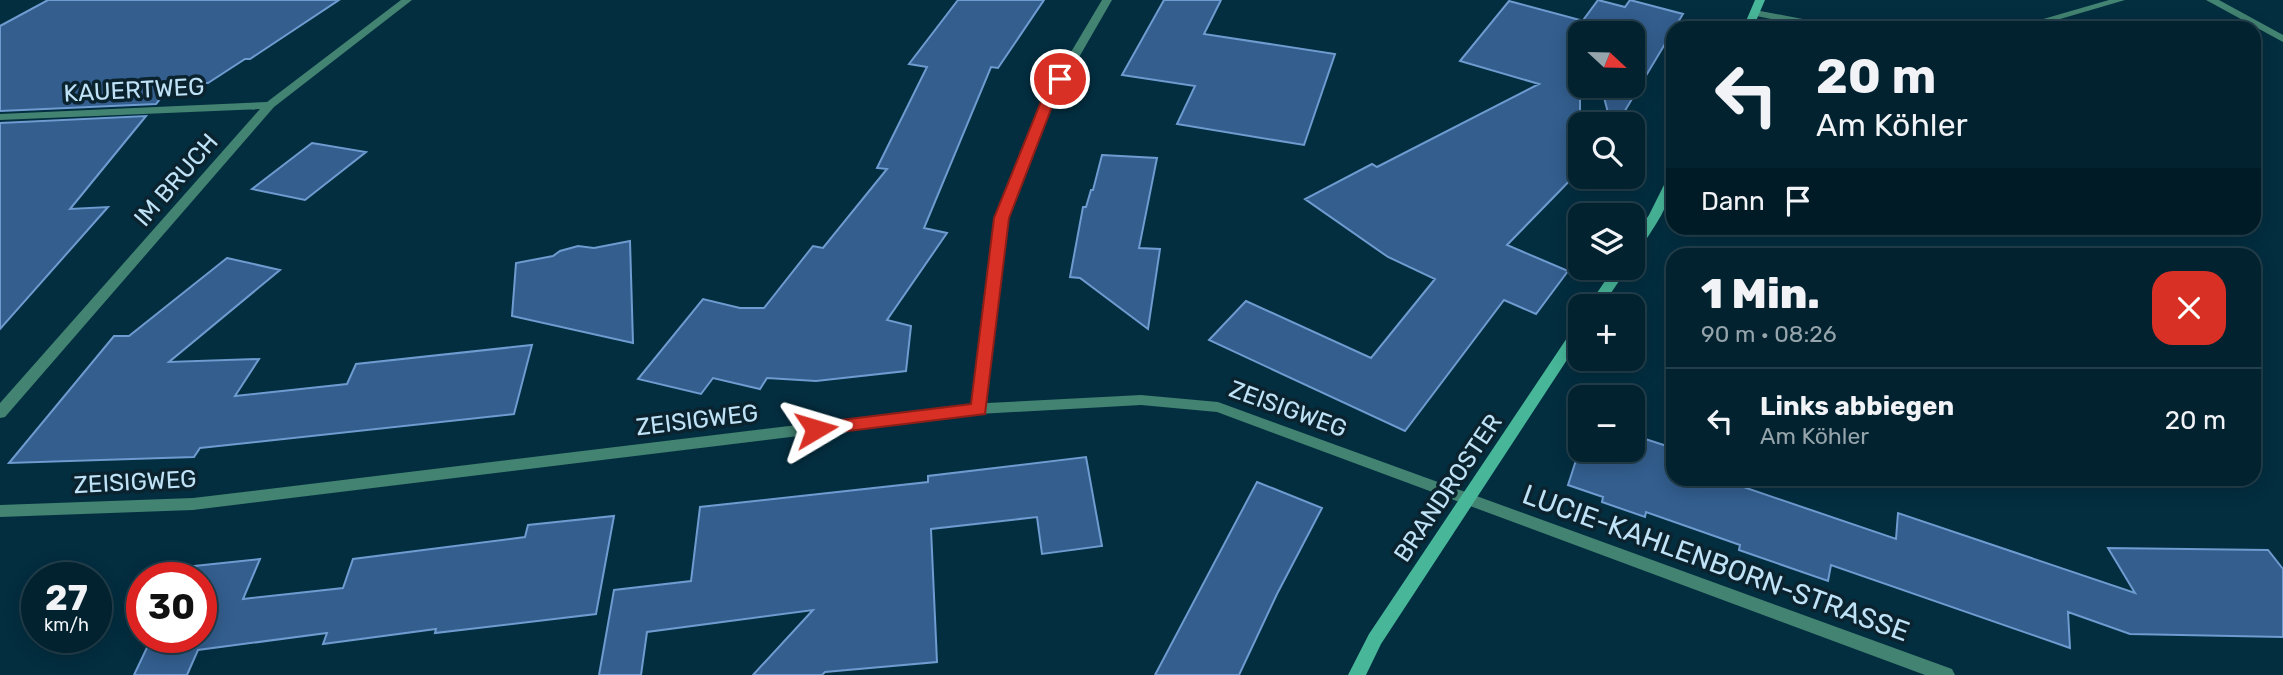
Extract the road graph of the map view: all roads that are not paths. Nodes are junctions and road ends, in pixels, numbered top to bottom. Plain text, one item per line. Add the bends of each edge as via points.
1 (407, 0) edge
2 (1107, 0) edge
3 (1760, 0) edge
4 (2120, 0) edge
5 (2211, 0) edge
6 (1755, 13) junction
7 (1751, 21) edge
8 (1797, 21) edge
9 (2043, 21) edge
10 (2250, 21) edge
11 (2261, 27) edge
12 (2283, 39) edge
13 (270, 105) junction
14 (0, 117) edge
15 (1666, 193) edge
16 (1645, 231) edge
17 (1568, 347) edge
18 (979, 410) junction
19 (0, 413) edge
20 (1468, 499) junction
21 (0, 511) edge
22 (1357, 675) edge
23 (1946, 675) edge

1 - 13 street, IM BRUCH
2 - 18 street via 1049,99 1001,218
3 - 6 street
4 - 9 street
5 - 10 street
6 - 7 street
6 - 8 street
11 - 12 street
13 - 14 street, KAUERTWEG
13 - 19 street, IM BRUCH
15 - 16 street
17 - 20 street, BRANDROSTER
18 - 20 street, ZEISIGWEG via 1141,400 1218,407
18 - 21 street, ZEISIGWEG via 193,504
20 - 22 street, BRANDROSTER via 1375,639
20 - 23 street, LUCIE-KAHLENBORN-STRASSE

